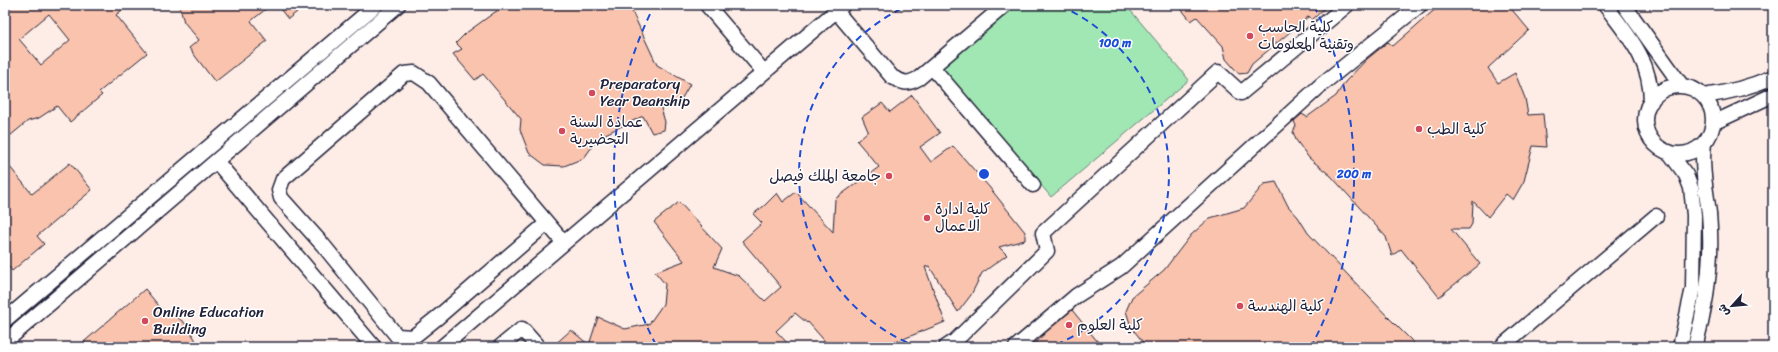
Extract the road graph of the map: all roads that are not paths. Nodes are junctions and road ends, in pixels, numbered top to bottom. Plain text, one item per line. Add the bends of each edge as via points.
1 (376, 5) edge
2 (398, 5) edge
3 (708, 5) edge
4 (1005, 5) edge
5 (1347, 5) edge
6 (1420, 5) edge
7 (1605, 5) edge
8 (1624, 5) edge
9 (839, 8) edge
10 (932, 67) junction
11 (764, 72) junction
12 (1773, 77) edge
13 (1682, 86) junction
14 (1773, 95) edge
15 (1703, 96) junction
16 (1651, 102) junction
17 (1713, 123) junction
18 (1704, 143) junction
19 (1669, 152) junction
20 (216, 161) junction
21 (1033, 185) dead end
22 (1656, 216) dead end
23 (547, 222) junction
24 (564, 243) junction
25 (6, 316) edge
26 (5, 342) edge
27 (374, 347) edge
28 (442, 347) edge
29 (500, 347) edge
30 (538, 347) edge
31 (946, 347) edge
32 (1016, 347) edge
33 (1501, 347) edge
34 (1680, 347) edge
35 (1695, 347) edge

1 - 25 street
2 - 20 street
3 - 11 street
4 - 10 street
5 - 31 street via 1241,93 1218,72 1043,233 1046,251
6 - 32 street via 1321,85 1121,267 1076,296
7 - 16 street via 1640,53 1651,86
8 - 13 street
9 - 10 street via 892,77 904,83 911,82
9 - 11 street
10 - 21 street
11 - 24 street
12 - 15 street via 1753,86
13 - 15 street
13 - 16 street via 1667,88
14 - 17 street
15 - 17 street via 1711,108
16 - 19 street via 1646,116 1648,132 1656,144
17 - 18 street
18 - 19 street via 1684,153
18 - 35 street via 1702,158 1710,246 1703,319
19 - 34 street via 1686,175 1694,216 1693,288
20 - 26 street
20 - 27 street
22 - 33 street
23 - 23 street via 430,83 414,73 404,74 283,178 279,190 281,198 324,245 397,336 413,337
23 - 24 street
24 - 28 street
29 - 30 street via 522,329

